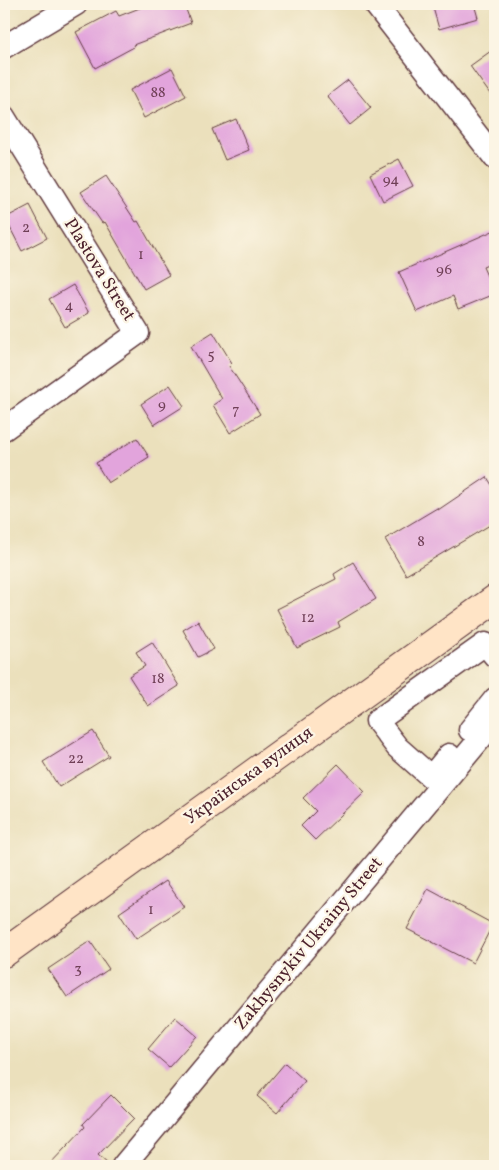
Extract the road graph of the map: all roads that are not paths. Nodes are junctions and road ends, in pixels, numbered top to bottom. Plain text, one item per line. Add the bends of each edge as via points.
1 (76, 4) edge
2 (375, 4) edge
3 (4, 47) edge
4 (4, 117) edge
5 (495, 158) edge
6 (4, 429) edge
7 (495, 599) edge
8 (495, 656) edge
9 (495, 699) edge
10 (495, 721) edge
11 (4, 953) edge
12 (123, 1166) edge

1 - 3 street
2 - 5 street
4 - 6 street, Plastova Street via 138,332
7 - 11 main road, Українська вулиця
8 - 9 street via 485,644 377,721 397,747 431,777
10 - 12 street, Zakhysnykiv Ukrainy Street

